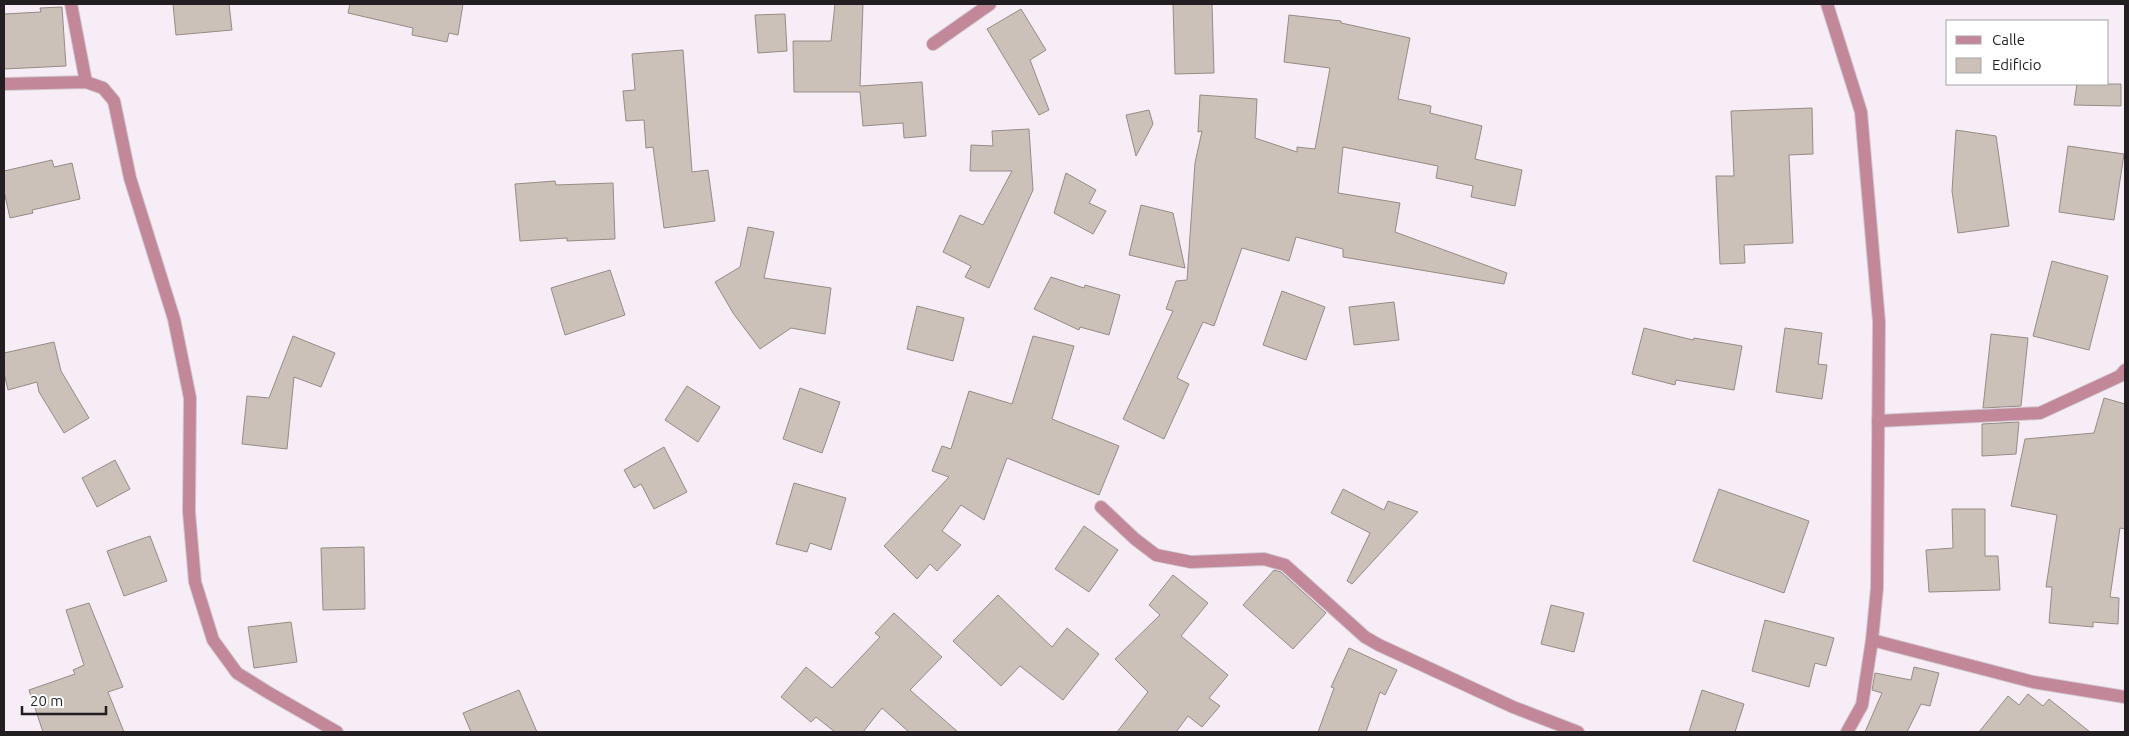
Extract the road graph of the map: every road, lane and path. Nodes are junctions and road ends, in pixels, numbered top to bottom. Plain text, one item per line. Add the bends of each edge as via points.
1 (71, 4) edge
2 (990, 4) edge
3 (1827, 4) edge
4 (933, 44) dead end
5 (86, 82) junction
6 (4, 84) edge
7 (2125, 370) edge
8 (1878, 421) junction
9 (1101, 507) dead end
10 (1872, 640) junction
11 (2125, 698) edge
12 (337, 732) edge
13 (1578, 732) edge
14 (1847, 732) edge

1 - 5 street
2 - 4 street
3 - 8 street via 1861,112 1880,322
5 - 6 street
5 - 12 street via 103,88 114,101 130,178 174,319 190,398 188,512 195,582 213,640 237,672
7 - 8 street via 2120,376 2040,413
8 - 10 street via 1877,588
9 - 13 street via 1156,555 1191,562 1264,559 1285,565 1365,637 1379,645 1513,707
10 - 11 street via 2033,682
10 - 14 street via 1862,705

